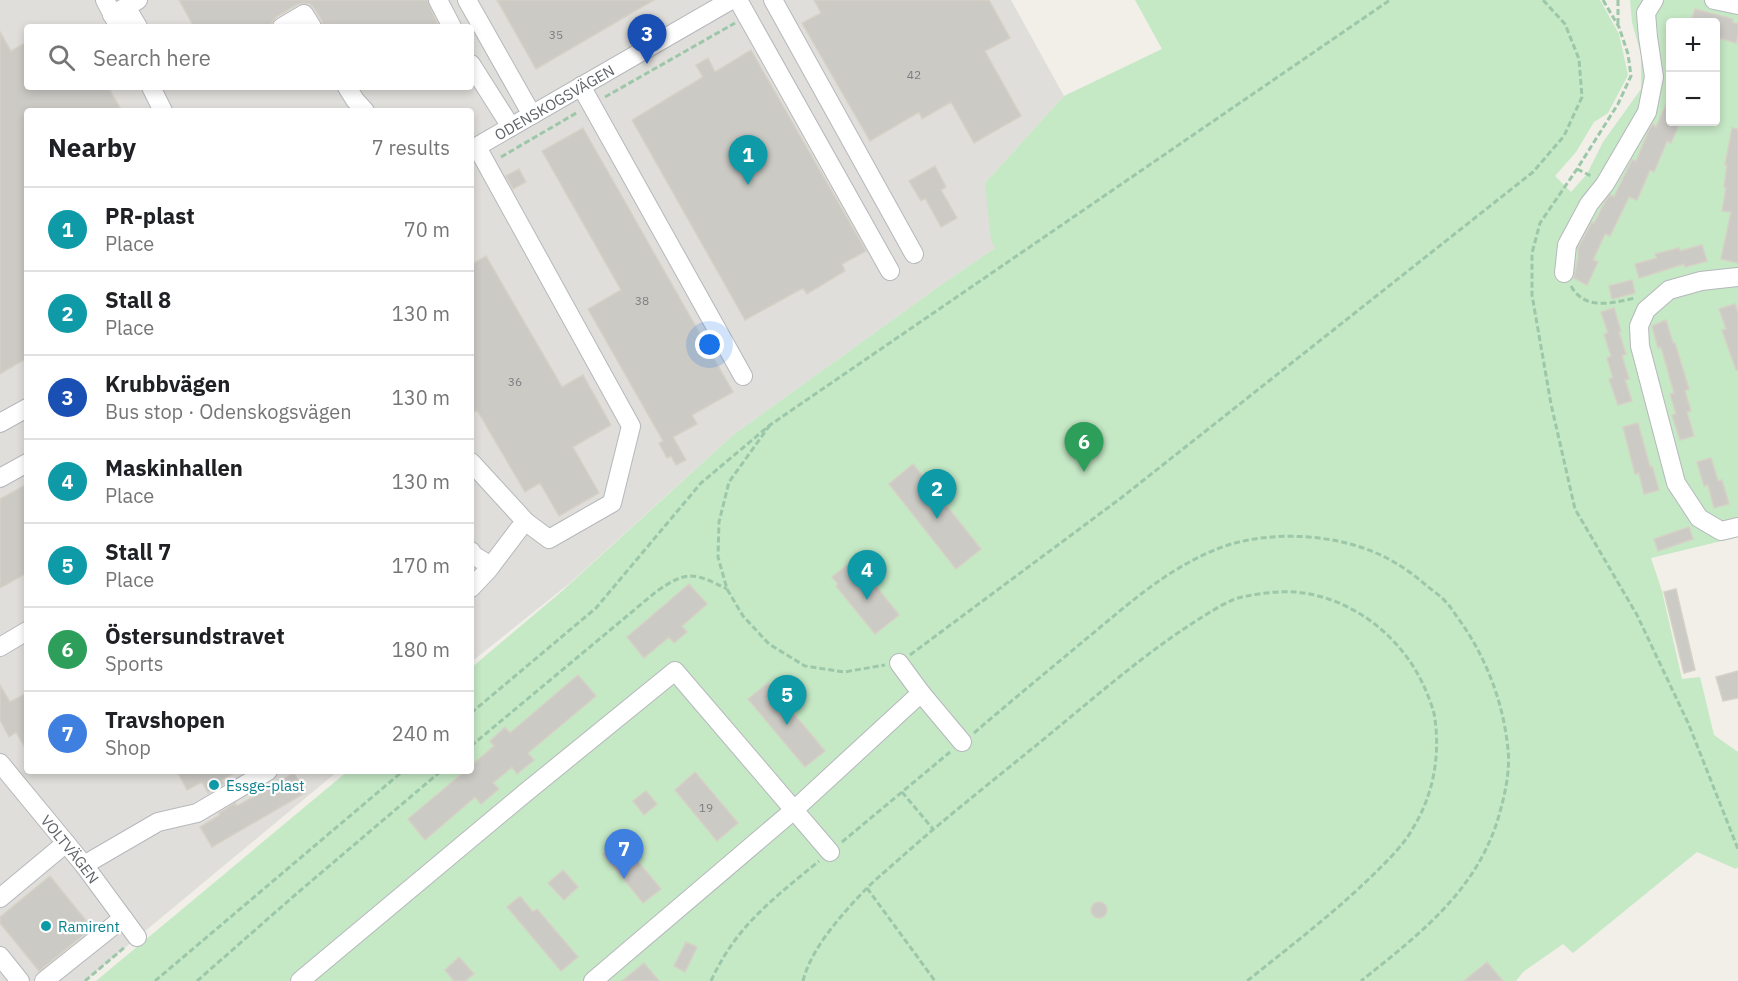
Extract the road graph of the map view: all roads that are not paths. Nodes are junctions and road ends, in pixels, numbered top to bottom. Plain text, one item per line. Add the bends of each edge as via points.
1 (438, 0) edge
2 (467, 0) edge
3 (731, 0) edge
4 (773, 0) edge
5 (1654, 0) edge
6 (1714, 0) edge
7 (1738, 5) edge
8 (743, 8) edge
9 (120, 10) edge
10 (135, 24) edge
11 (287, 24) edge
12 (310, 24) edge
13 (450, 24) edge
14 (474, 69) edge
15 (581, 86) junction
16 (152, 90) edge
17 (349, 90) edge
18 (162, 108) edge
19 (362, 108) edge
20 (532, 116) junction
21 (511, 127) junction
22 (474, 148) edge
23 (914, 254) dead end
24 (890, 271) dead end
25 (1564, 273) road end
26 (1738, 277) edge
27 (743, 376) dead end
28 (24, 410) edge
29 (0, 423) edge
30 (24, 465) edge
31 (474, 465) edge
32 (0, 478) edge
33 (526, 522) junction
34 (1738, 527) edge
35 (474, 556) edge
36 (491, 567) junction
37 (474, 585) edge
38 (24, 633) edge
39 (0, 647) edge
40 (899, 663) road end
41 (921, 693) junction
42 (962, 742) road end
43 (0, 763) edge
44 (263, 774) edge
45 (794, 810) junction
46 (66, 843) junction
47 (830, 852) road end
48 (84, 865) junction
49 (0, 898) edge
50 (123, 918) junction
51 (137, 937) road end
52 (0, 956) edge
53 (20, 981) edge
54 (44, 981) edge
55 (300, 981) edge
56 (593, 981) edge

1 - 13 street
2 - 20 street
3 - 15 street, ODENSKOGSVÄGEN
4 - 23 street
5 - 25 street via 1646,13 1654,77 1647,112 1572,235
6 - 7 street
8 - 24 street
9 - 10 street
11 - 12 street via 304,14
14 - 21 street
15 - 20 street, ODENSKOGSVÄGEN
15 - 27 street
16 - 18 street
17 - 19 street
20 - 21 street, ODENSKOGSVÄGEN
21 - 22 street, ODENSKOGSVÄGEN
22 - 33 street via 488,165 631,426 612,503 549,539
26 - 34 street via 1669,290 1646,310 1639,326 1640,346 1676,483 1699,518 1721,531
28 - 29 street
30 - 32 street
31 - 33 street
33 - 36 street
35 - 36 street
36 - 37 street
38 - 39 street
40 - 41 street
41 - 42 street
41 - 45 street
43 - 46 street, VOLTVÄGEN
44 - 48 street via 196,813 158,822
45 - 47 street
45 - 55 street via 675,671
45 - 56 street
46 - 48 street, VOLTVÄGEN
46 - 49 street
48 - 50 street, VOLTVÄGEN
50 - 51 street, VOLTVÄGEN
50 - 54 street
52 - 53 street

